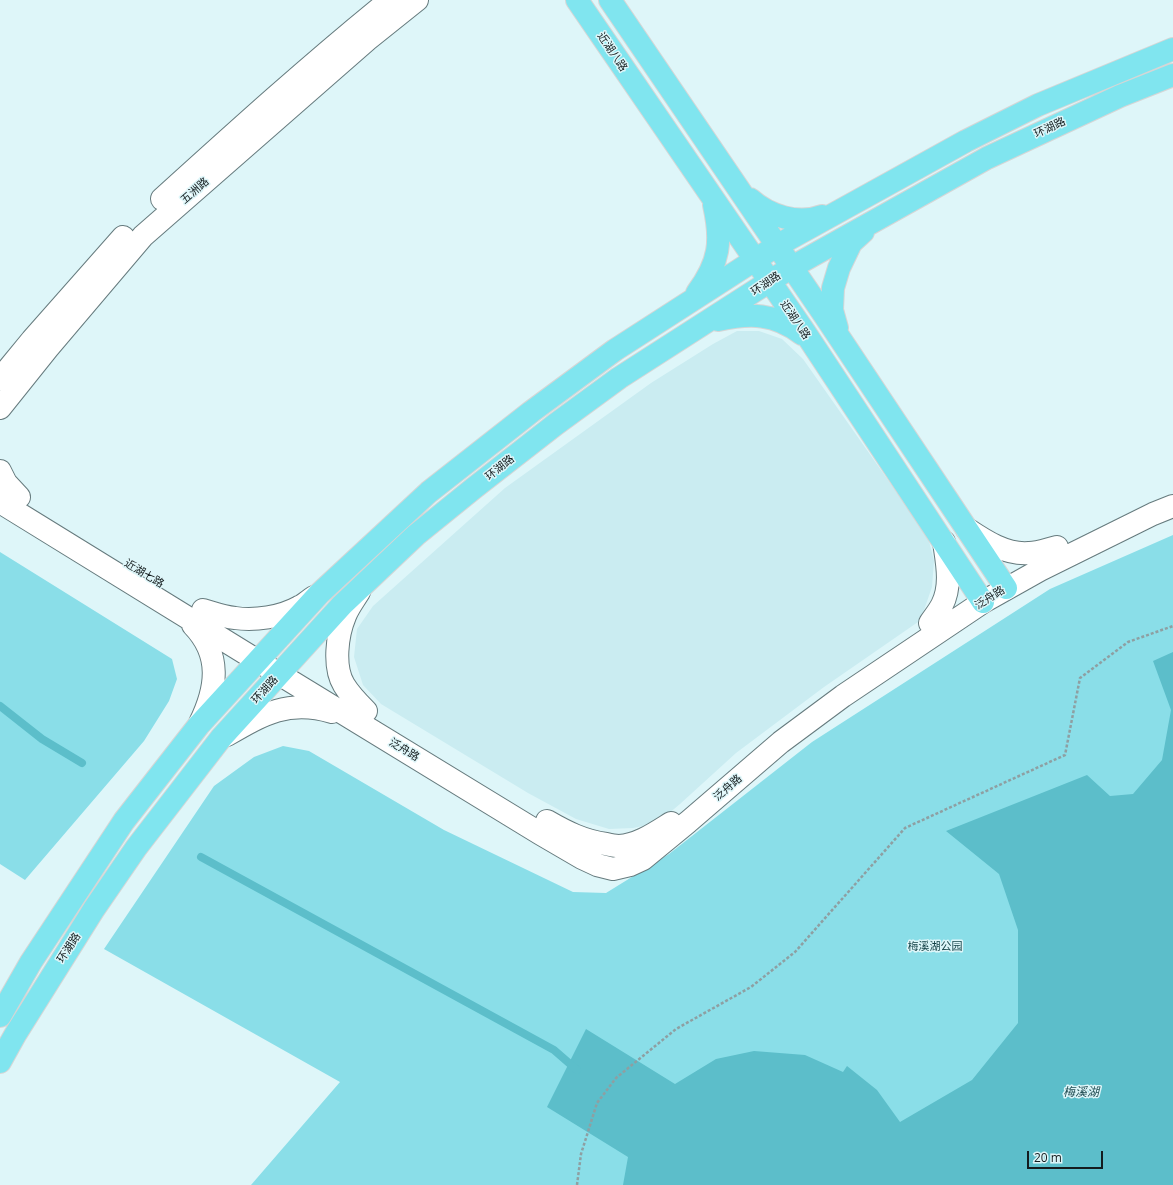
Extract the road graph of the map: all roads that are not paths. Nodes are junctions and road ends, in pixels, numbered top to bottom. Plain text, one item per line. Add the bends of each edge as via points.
1 (390, 0) edge
2 (417, 0) edge
3 (577, 0) edge
4 (610, 0) edge
5 (1173, 48) edge
6 (1173, 75) edge
7 (740, 190) junction
8 (713, 200) junction
9 (850, 206) junction
10 (871, 223) junction
11 (778, 245) junction
12 (754, 259) junction
13 (792, 267) junction
14 (769, 282) junction
15 (693, 299) junction
16 (707, 323) junction
17 (809, 340) junction
18 (842, 340) junction
19 (4, 393) edge
20 (0, 421) edge
21 (0, 471) edge
22 (0, 486) edge
23 (1173, 494) edge
24 (9, 500) edge
25 (1173, 506) edge
26 (968, 529) junction
27 (944, 542) junction
28 (1057, 547) junction
29 (1002, 583) junction
30 (361, 587) junction
31 (319, 594) junction
32 (979, 597) junction
33 (203, 610) junction
34 (181, 613) junction
35 (930, 624) junction
36 (263, 655) junction
37 (284, 668) junction
38 (360, 715) junction
39 (199, 725) junction
40 (221, 738) junction
41 (0, 1016) edge
42 (0, 1062) edge

1 - 19 street, 五洲路 via 250,120 129,230 32,340
2 - 19 street, 五洲路 via 367,40 143,236 48,348
3 - 8 main road, 近湖八路
4 - 7 main road
5 - 9 main road via 1031,109 966,141
6 - 10 main road, 环湖路 via 1120,96 987,158
7 - 9 main road via 758,206 777,216 797,219 819,217
7 - 11 main road
8 - 12 main road, 近湖八路
8 - 15 main road via 718,226 718,249 706,282
9 - 11 main road
10 - 13 main road, 环湖路
10 - 18 main road via 851,243 833,288 832,310
11 - 12 main road
11 - 13 main road
12 - 14 main road, 近湖八路
12 - 15 main road
13 - 14 main road, 环湖路
13 - 18 main road
14 - 16 main road, 环湖路
14 - 17 main road, 近湖八路
15 - 31 main road via 615,350 429,492
16 - 17 main road via 736,316 760,315 795,329
16 - 30 main road, 环湖路 via 619,378 556,424 416,535
17 - 27 main road, 近湖八路
18 - 26 main road
19 - 20 street
21 - 24 street via 6,483
22 - 24 street, 近湖七路
23 - 28 street, 泛舟路
24 - 33 street, 近湖七路
24 - 34 street, 近湖七路
25 - 29 street, 泛舟路 via 1040,570
26 - 28 street via 990,544 1009,551 1028,554
26 - 29 main road
27 - 32 main road, 近湖八路
27 - 35 street via 948,588 942,605
28 - 29 street, 泛舟路
29 - 32 street, 泛舟路
30 - 37 main road, 环湖路
30 - 38 street via 345,616 338,642 337,667
31 - 33 street via 299,608 264,617 236,618
31 - 36 main road
32 - 35 street, 泛舟路
32 - 38 street, 泛舟路 via 781,742 648,856 630,865 613,869 582,858
33 - 36 street, 近湖七路
34 - 36 street, 近湖七路
34 - 39 street via 200,632 209,648 214,666 214,685
35 - 38 street, 泛舟路 via 811,705 755,749 671,823 635,843 618,846 588,841 565,832
36 - 37 street, 近湖七路
36 - 39 main road
37 - 38 street, 泛舟路
37 - 40 main road, 环湖路
38 - 40 street via 292,706 272,711
39 - 41 main road via 116,832
40 - 42 main road, 环湖路 via 136,848 94,909

